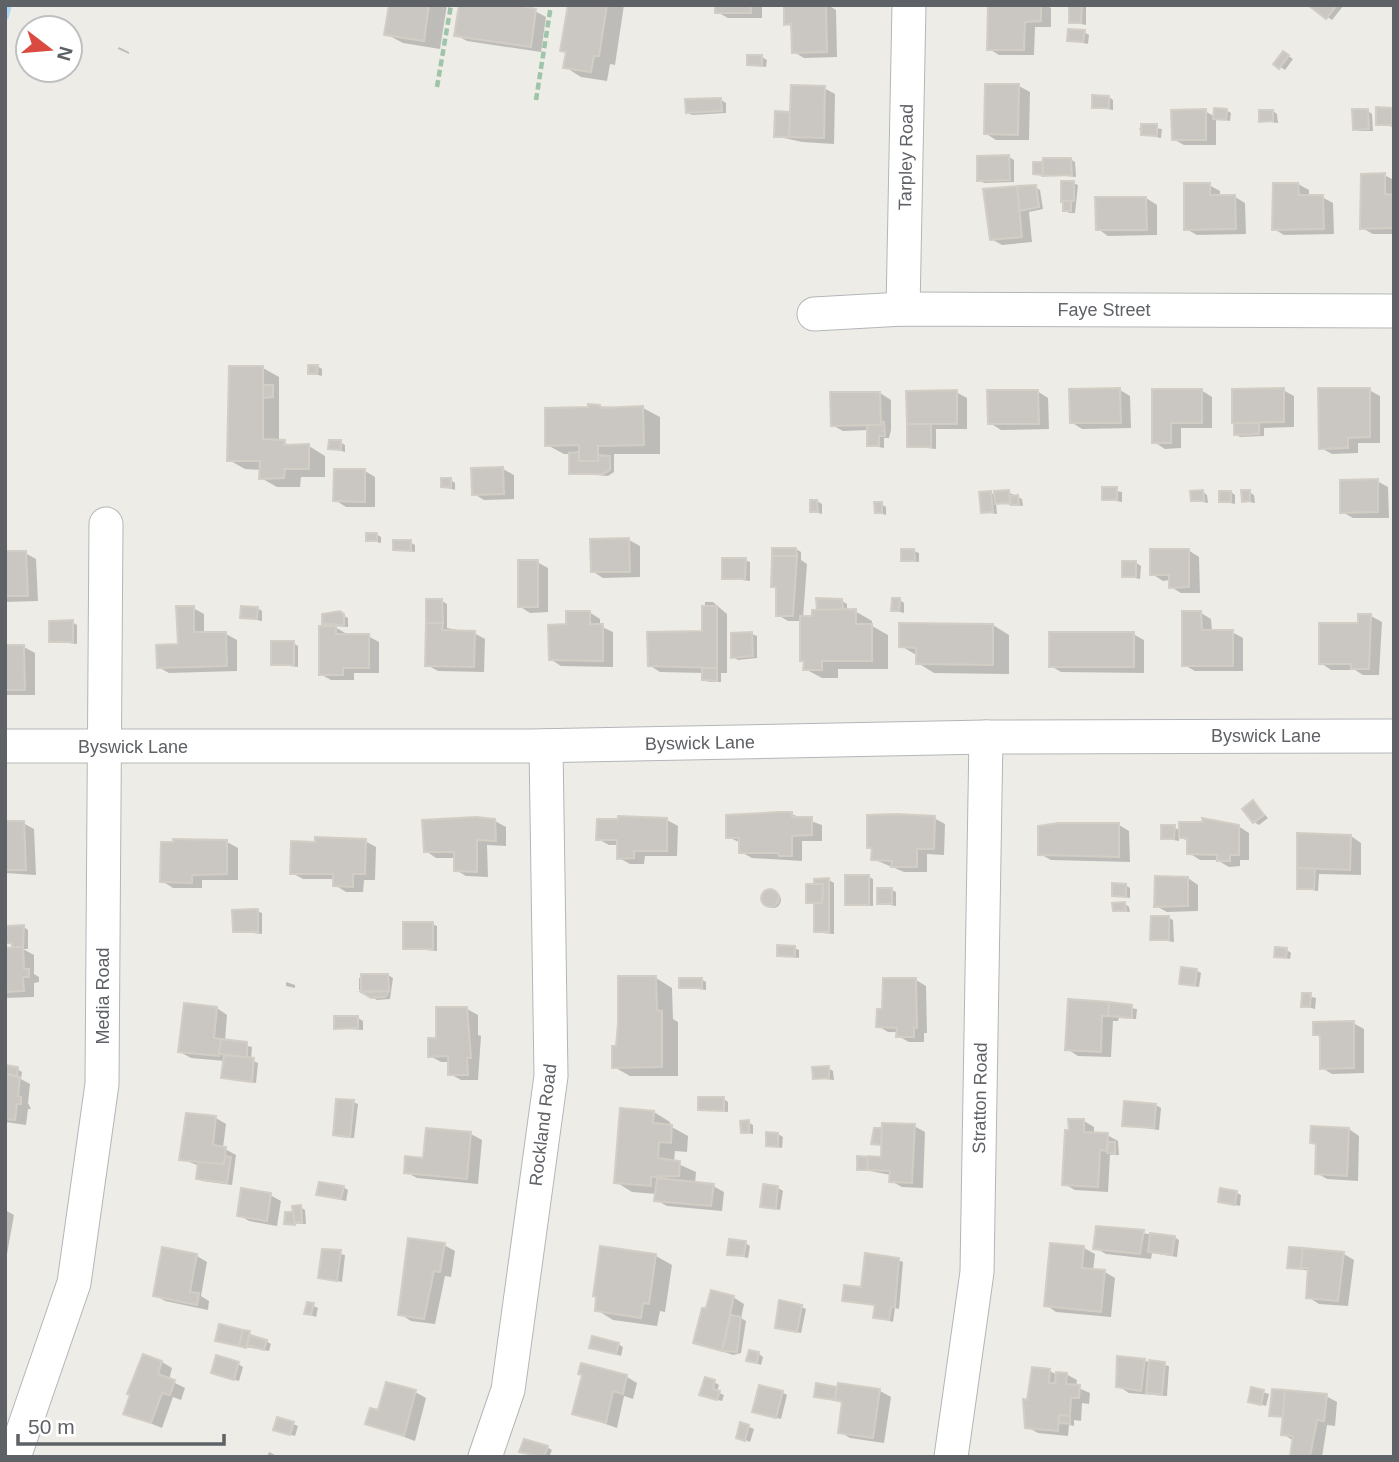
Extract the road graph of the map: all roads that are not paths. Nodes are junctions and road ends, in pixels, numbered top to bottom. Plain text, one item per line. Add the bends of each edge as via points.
1 (909, 5) edge
2 (902, 309) junction
3 (1394, 311) edge
4 (814, 314) dead end
5 (106, 524) dead end
6 (1394, 736) edge
7 (986, 737) junction
8 (5, 746) edge
9 (546, 746) junction
10 (105, 747) junction
11 (14, 1457) edge
12 (485, 1457) edge
13 (951, 1457) edge

1 - 2 street, Tarpley Road
2 - 3 street, Faye Street
2 - 4 street, Faye Street
5 - 10 street, Media Road
6 - 7 street, Byswick Lane
7 - 9 street, Byswick Lane
7 - 13 street, Stratton Road via 977,1272
8 - 10 street, Byswick Lane
9 - 10 street, Byswick Lane
9 - 12 street, Rockland Road via 551,1076 508,1390
10 - 11 street, Media Road via 103,1084 74,1283

